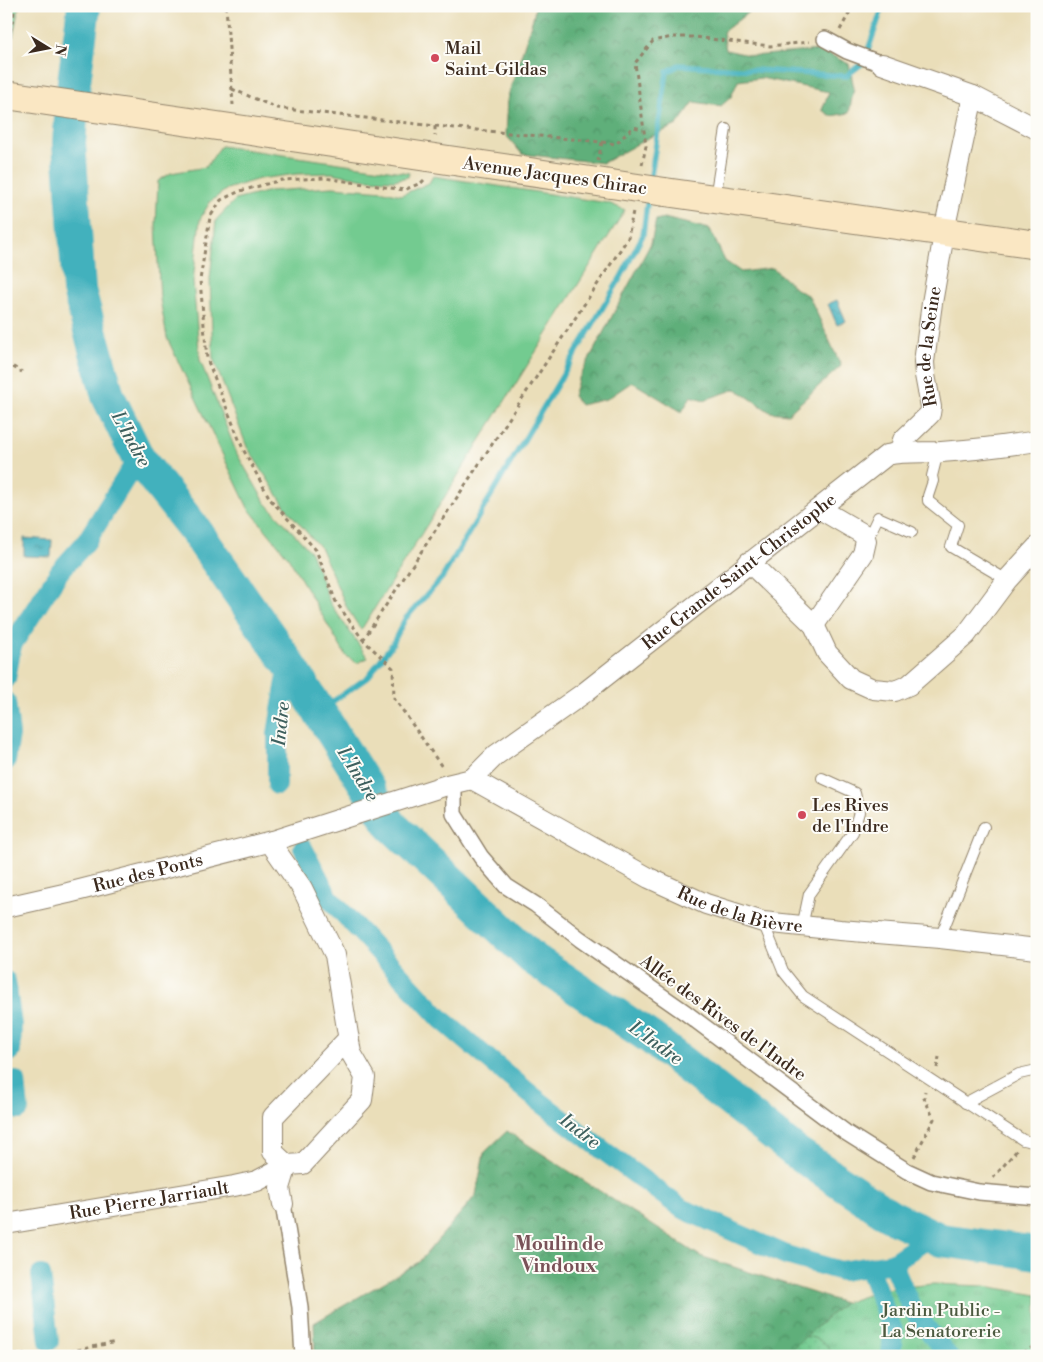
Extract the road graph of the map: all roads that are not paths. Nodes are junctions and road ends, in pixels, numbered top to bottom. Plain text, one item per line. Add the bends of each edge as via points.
1 (825, 40) road end
2 (882, 64) joint
3 (6, 95) edge
4 (973, 96) junction
5 (1037, 128) edge
6 (726, 129) dead end
7 (715, 199) junction
8 (945, 232) junction
9 (1037, 245) edge
10 (1037, 442) edge
11 (900, 452) junction
12 (938, 452) junction
13 (820, 509) junction
14 (912, 532) dead end
15 (866, 541) junction
16 (1037, 547) edge
17 (749, 562) junction
18 (1007, 580) junction
19 (814, 625) junction
20 (822, 778) dead end
21 (458, 782) junction
22 (984, 827) dead end
23 (280, 838) junction
24 (6, 907) edge
25 (763, 922) junction
26 (802, 927) junction
27 (940, 938) junction
28 (1037, 948) edge
29 (349, 1038) junction
30 (1037, 1070) edge
31 (965, 1102) junction
32 (1037, 1143) edge
33 (287, 1165) junction
34 (1037, 1197) edge
35 (283, 1204) joint
36 (6, 1224) edge
37 (303, 1356) edge

1 - 2 street
2 - 4 street
3 - 7 main road, Avenue Jacques Chirac, bridge
4 - 5 street
4 - 8 street
6 - 7 lane
7 - 8 main road, Avenue Jacques Chirac
8 - 9 main road, Avenue Jacques Chirac
8 - 11 street, Rue de la Seine via 924,362 930,414 903,440
10 - 12 street, Rue Grande Saint-Christophe
11 - 12 street, Rue Grande Saint-Christophe
11 - 13 street, Rue Grande Saint-Christophe via 887,455
12 - 18 lane via 928,501 958,525 951,547
13 - 15 street via 862,534
13 - 17 street, Rue Grande Saint-Christophe
14 - 15 lane via 878,518
15 - 19 street via 863,554
16 - 18 street
17 - 19 street
17 - 21 street, Rue Grande Saint-Christophe via 584,693
18 - 19 street via 966,635 909,685 895,691 873,689 851,679 827,653
20 - 26 lane via 855,792 860,812 853,832 809,894
21 - 23 street, Rue des Ponts
21 - 25 street, Rue de la Bièvre via 649,878 706,904
21 - 34 street, Allée des Rives de l'Indre via 454,814 481,857 506,886 686,1013 846,1132 931,1182 979,1192
22 - 27 lane
23 - 24 street, Rue des Ponts
23 - 29 street, Rue Pierre Jarriault via 274,848 302,888 335,955
25 - 26 street, Rue de la Bièvre
25 - 31 lane via 783,971 803,996
26 - 27 street, Rue de la Bièvre
27 - 28 street, Rue de la Bièvre
29 - 33 street via 273,1117 273,1152
29 - 33 street, Rue Pierre Jarriault via 351,1053 364,1077 362,1100 303,1164
30 - 31 lane via 1019,1074
31 - 32 lane via 1023,1140
33 - 35 street via 280,1188
33 - 36 street, Rue Pierre Jarriault via 257,1181 234,1186
35 - 37 street via 300,1307

